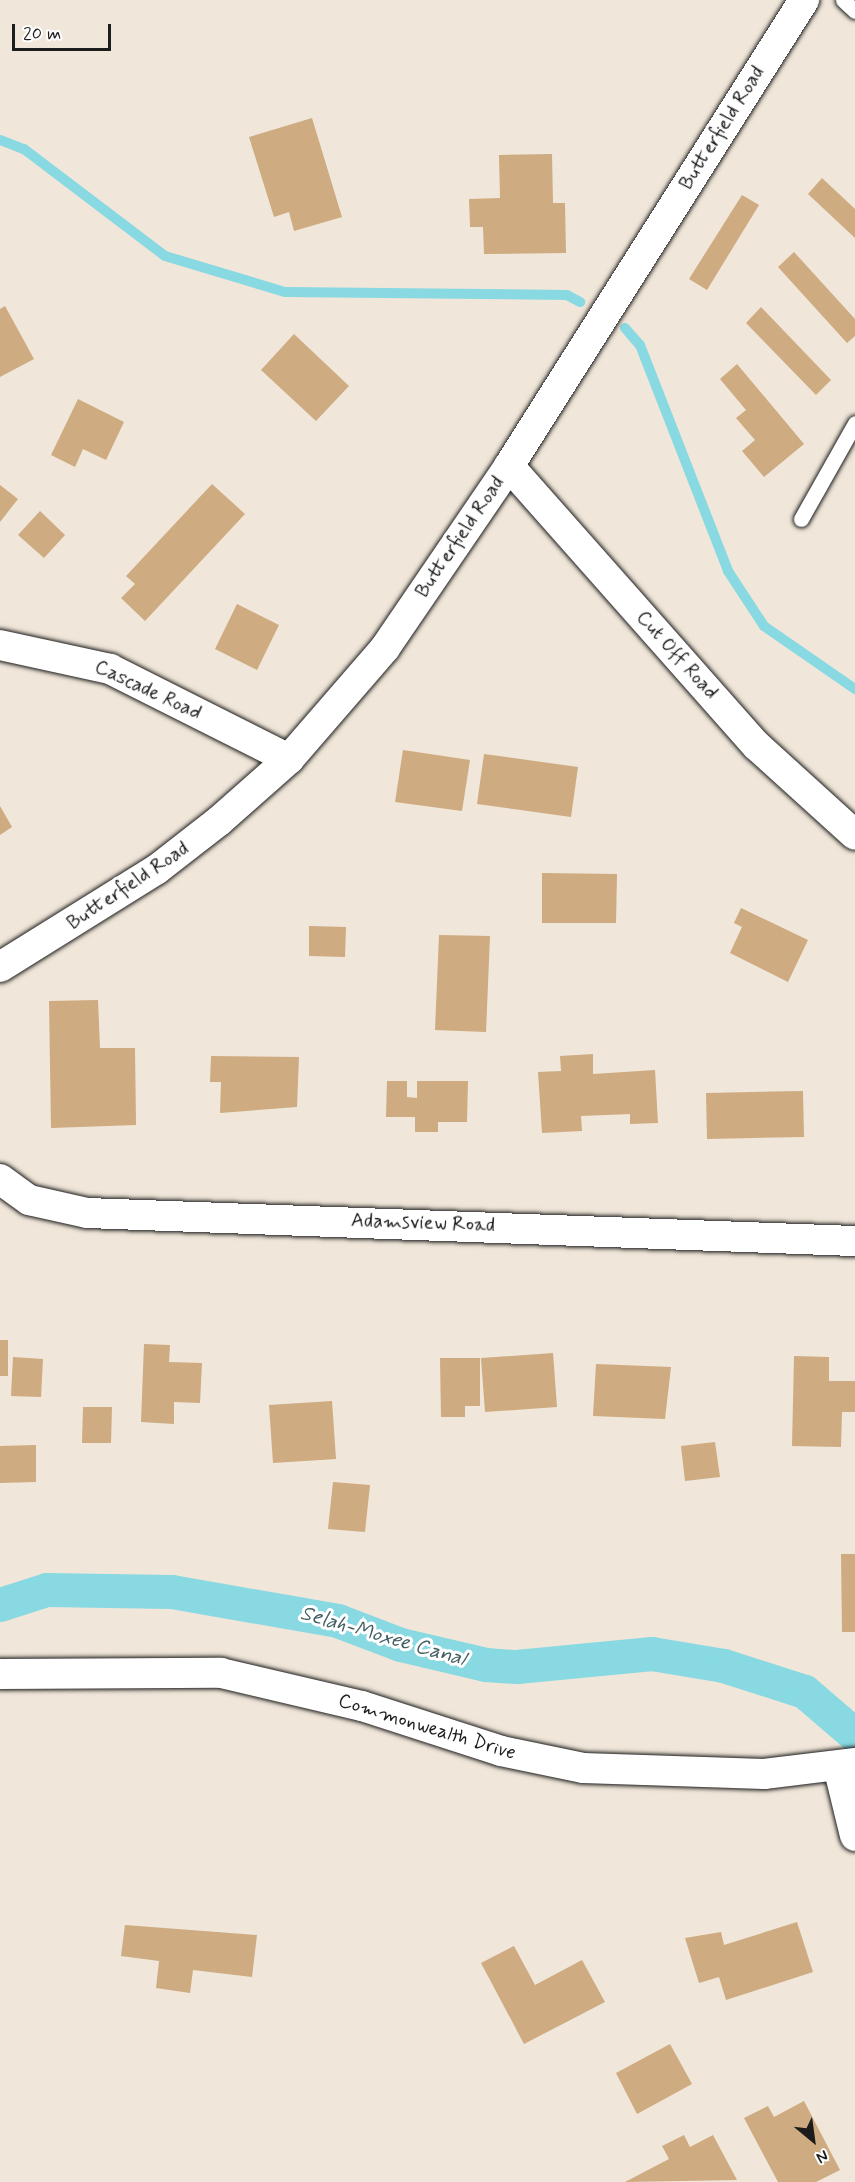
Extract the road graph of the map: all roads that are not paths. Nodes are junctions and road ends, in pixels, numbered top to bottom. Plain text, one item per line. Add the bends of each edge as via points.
1 (804, 0) edge
2 (843, 0) edge
3 (855, 11) edge
4 (855, 423) edge
5 (509, 466) junction
6 (801, 519) dead end
7 (0, 645) edge
8 (289, 759) junction
9 (855, 835) edge
10 (0, 967) edge
11 (0, 1179) edge
12 (855, 1241) edge
13 (0, 1674) edge
14 (846, 1764) edge
15 (855, 1836) edge

1 - 5 street, Butterfield Road
2 - 3 lane
4 - 6 lane
5 - 8 street, Butterfield Road via 385,648
5 - 9 street, Cut Off Road via 757,746
7 - 8 street, Cascade Road via 110,669
8 - 10 street, Butterfield Road via 156,870
11 - 12 street, Adamsview Road via 29,1200 87,1213
13 - 14 street, Commonwealth Drive via 221,1673 362,1706 501,1751 583,1768 764,1774
14 - 15 street

